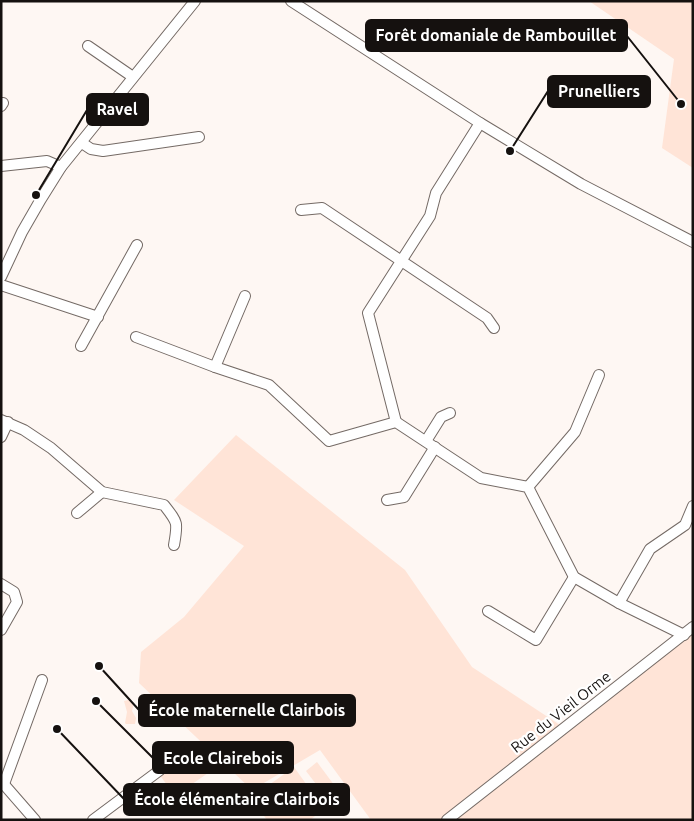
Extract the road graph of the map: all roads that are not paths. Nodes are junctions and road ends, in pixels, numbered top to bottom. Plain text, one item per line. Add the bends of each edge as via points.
1 (195, 1) edge
2 (291, 1) edge
3 (88, 46) dead end
4 (133, 77) junction
5 (480, 123) junction
6 (199, 137) dead end
7 (82, 143) junction
8 (1, 166) edge
9 (61, 167) junction
10 (301, 210) dead end
11 (693, 242) edge
12 (137, 245) dead end
13 (402, 260) junction
14 (1, 277) edge
15 (1, 285) edge
16 (245, 296) dead end
17 (98, 317) junction
18 (494, 328) dead end
19 (136, 337) dead end
20 (81, 346) dead end
21 (215, 368) junction
22 (599, 376) dead end
23 (450, 413) dead end
24 (4, 421) edge
25 (396, 422) junction
26 (1, 437) edge
27 (431, 444) junction
28 (528, 487) junction
29 (102, 492) junction
30 (387, 500) dead end
31 (693, 506) edge
32 (77, 513) dead end
33 (174, 545) dead end
34 (574, 577) junction
35 (1, 584) edge
36 (619, 602) junction
37 (488, 611) dead end
38 (693, 627) edge
39 (1, 630) edge
40 (684, 634) junction
41 (42, 680) dead end
42 (160, 770) dead end
43 (3, 782) edge
44 (35, 820) edge
45 (93, 820) edge
46 (447, 820) edge

1 - 4 street
2 - 5 street
3 - 4 street
4 - 7 street
5 - 11 street via 582,184
5 - 13 street via 436,193 430,216
6 - 7 street via 103,151
7 - 9 street
8 - 9 street via 47,161
9 - 14 street via 22,232
10 - 13 street via 322,208
12 - 17 street
13 - 18 street via 487,318
13 - 25 street via 368,314
15 - 17 street
16 - 21 street
17 - 20 street
19 - 21 street
21 - 25 street via 269,385 329,441
22 - 28 street via 575,432
23 - 27 street via 441,417
24 - 26 street
24 - 29 street via 51,448
25 - 27 street
27 - 28 street via 481,478
27 - 30 street via 404,497
28 - 34 street
29 - 32 street
29 - 33 street via 164,505 178,526
31 - 36 street via 685,524 650,550
34 - 36 street
34 - 37 street via 536,640
35 - 39 street via 14,592 17,602
36 - 40 street
38 - 40 street, Rue du Vieil Orme
40 - 46 street, Rue du Vieil Orme
41 - 43 street
42 - 45 street
43 - 44 street

